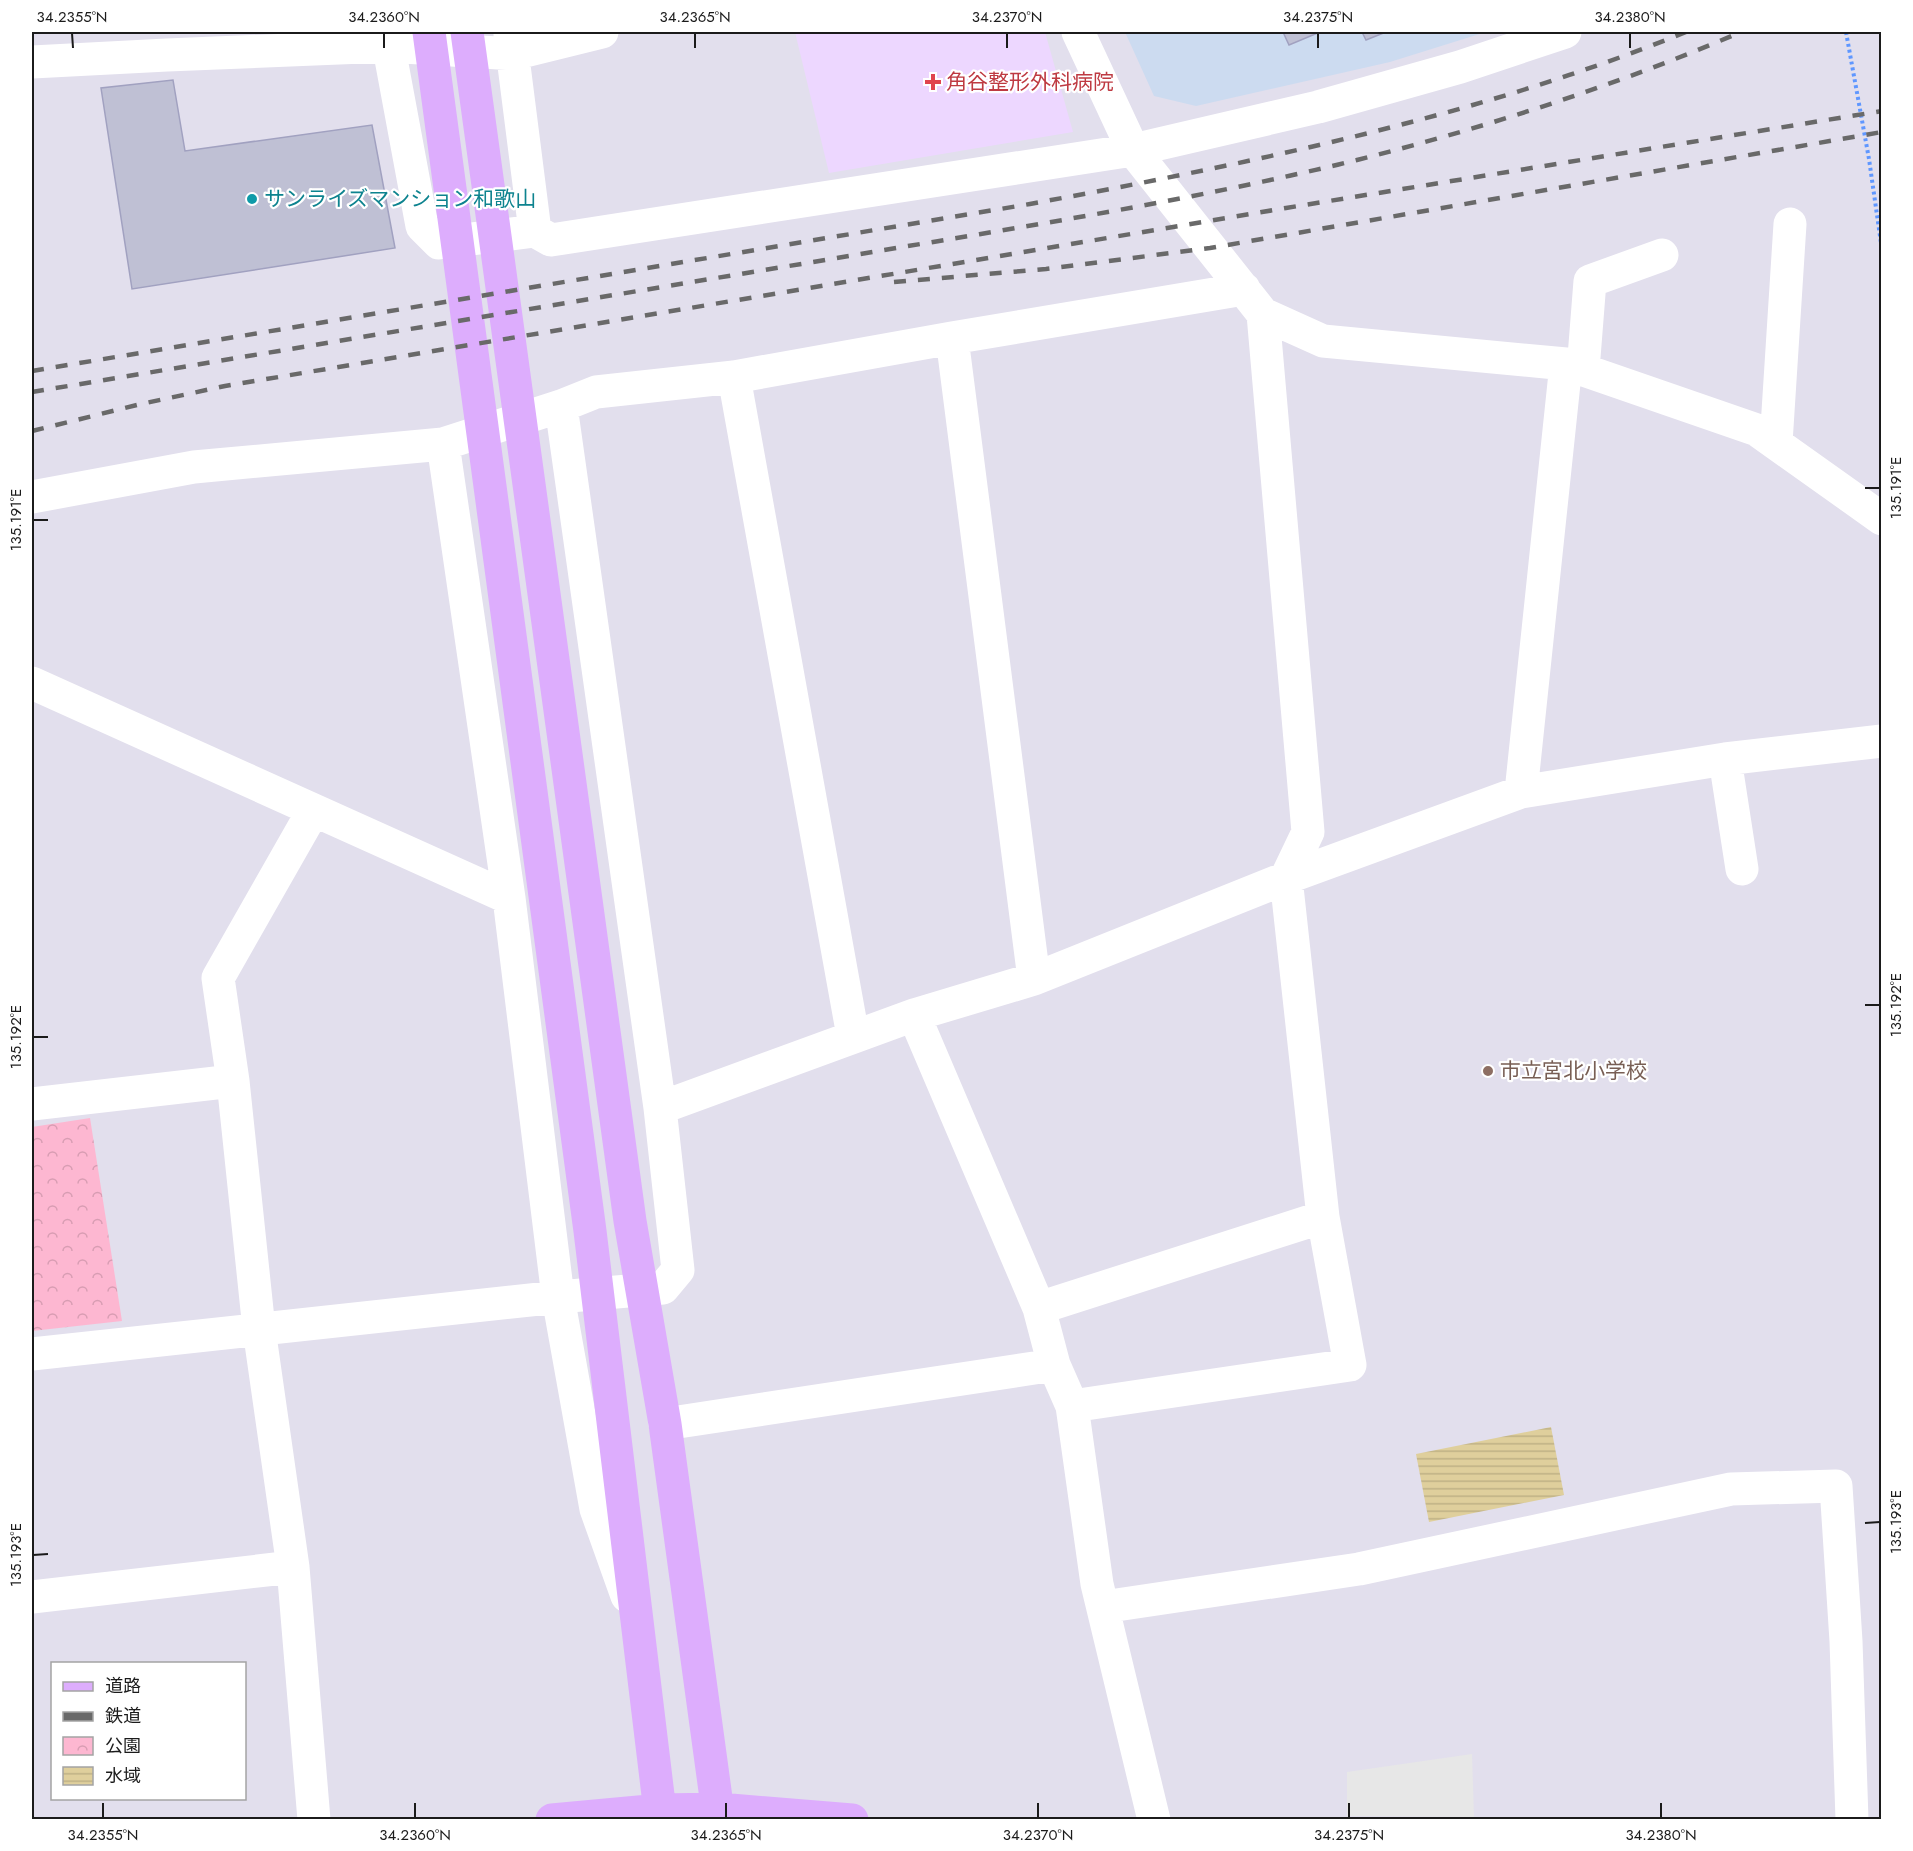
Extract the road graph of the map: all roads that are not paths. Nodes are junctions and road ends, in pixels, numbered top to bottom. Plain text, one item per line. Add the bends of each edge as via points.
1 (429, 32) edge
2 (467, 32) edge
3 (602, 32) edge
4 (1078, 32) edge
5 (1565, 32) edge
6 (387, 39) edge
7 (165, 43) edge
8 (512, 43) edge
9 (32, 62) edge
10 (1133, 150) junction
11 (536, 231) junction
12 (1797, 235) dead end
13 (1662, 255) dead end
14 (1253, 302) junction
15 (952, 338) junction
16 (1574, 367) junction
17 (734, 377) junction
18 (561, 406) junction
19 (1776, 443) junction
20 (443, 444) junction
21 (32, 497) edge
22 (1881, 519) edge
23 (32, 683) edge
24 (1881, 741) edge
25 (1725, 759) junction
26 (1521, 792) junction
27 (313, 811) junction
28 (1742, 869) dead end
29 (1286, 878) junction
30 (509, 898) junction
31 (1034, 980) junction
32 (914, 1015) junction
33 (853, 1036) junction
34 (233, 1081) junction
35 (32, 1104) edge
36 (660, 1108) junction
37 (1323, 1216) junction
38 (642, 1290) junction
39 (598, 1293) junction
40 (558, 1297) junction
41 (1039, 1308) junction
42 (259, 1329) junction
43 (32, 1354) edge
44 (1054, 1365) junction
45 (1072, 1406) junction
46 (665, 1424) junction
47 (293, 1567) junction
48 (32, 1597) edge
49 (1103, 1607) junction
50 (636, 1619) junction
51 (719, 1814) edge
52 (661, 1815) edge
53 (314, 1820) edge
54 (552, 1820) edge
55 (852, 1820) edge
56 (1154, 1820) edge
57 (1852, 1820) edge

1 - 39 street
2 - 38 street
3 - 8 street
4 - 10 street
5 - 10 street via 1318,107
6 - 7 street
6 - 8 street
6 - 11 street via 422,226 439,243
7 - 9 street
8 - 11 street
10 - 11 street via 551,240
10 - 14 street
12 - 19 street
13 - 16 street via 1590,281
14 - 15 street
14 - 16 street via 1323,341
14 - 29 street via 1308,832
15 - 17 street
15 - 31 street
16 - 19 street via 1757,430
16 - 26 street
17 - 18 street via 596,392
17 - 33 street
18 - 20 street
18 - 36 street
19 - 22 street
20 - 21 street via 194,467
20 - 30 street
23 - 27 street
24 - 25 street
25 - 26 street
25 - 28 street
26 - 29 street
27 - 30 street
27 - 34 street via 218,978
29 - 31 street
29 - 37 street
30 - 40 street
31 - 32 street
32 - 33 street
32 - 41 street
33 - 36 street
34 - 35 street
34 - 42 street
36 - 38 street via 678,1270 663,1288
37 - 41 street
37 - 45 street via 1350,1365
38 - 39 street
38 - 46 street
39 - 40 street
39 - 50 street
40 - 42 street
40 - 50 street via 596,1509
41 - 44 street
42 - 43 street
42 - 47 street
44 - 45 street
44 - 46 street
45 - 49 street
46 - 51 street
47 - 48 street
47 - 53 street
49 - 56 street
49 - 57 street via 1359,1569 1731,1489 1836,1486
50 - 52 street
51 - 52 street
51 - 55 street
52 - 54 street

